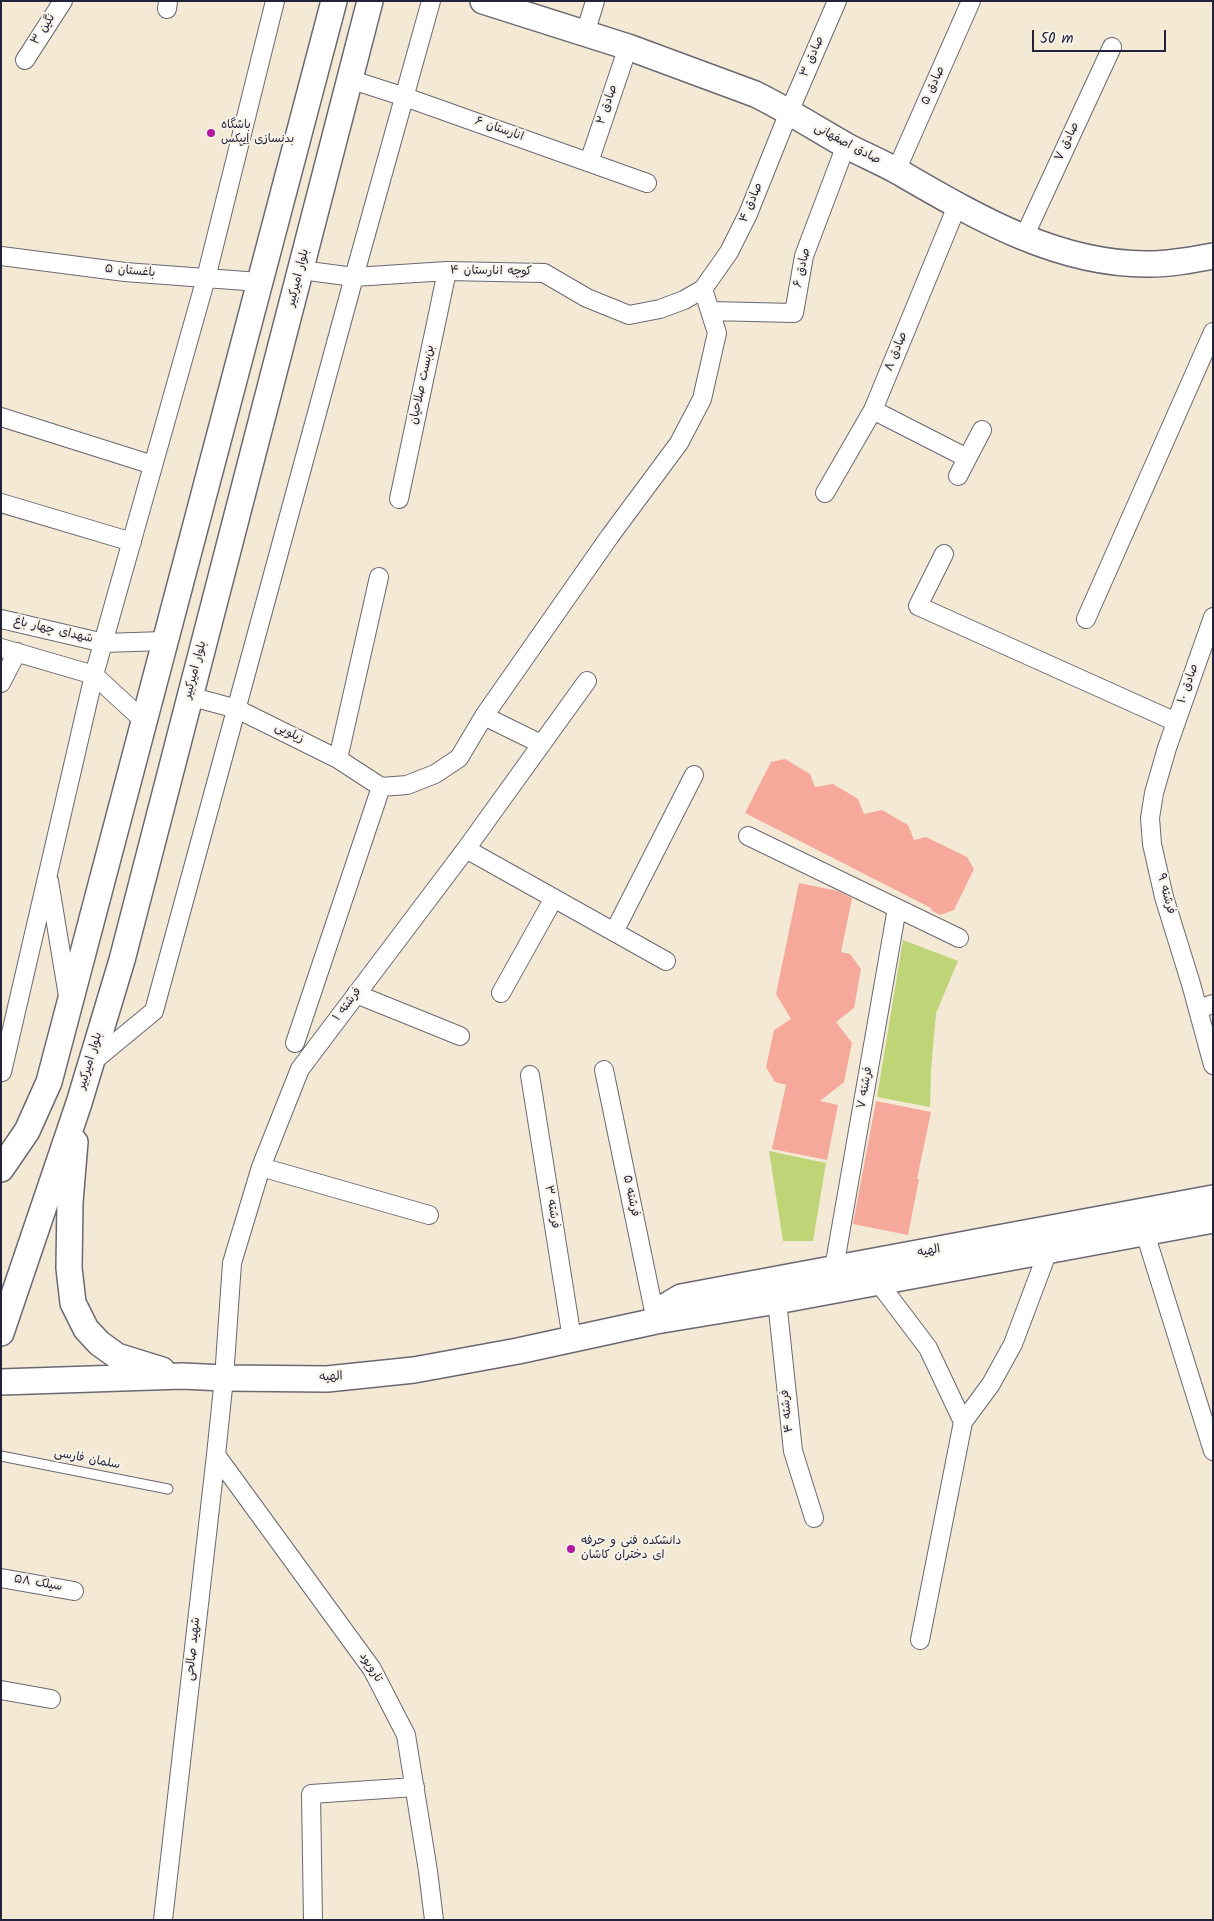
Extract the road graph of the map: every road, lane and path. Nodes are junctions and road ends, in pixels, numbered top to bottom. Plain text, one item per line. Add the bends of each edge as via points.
1 (63, 1) edge
2 (275, 1) edge
3 (334, 1) edge
4 (370, 1) edge
5 (431, 1) edge
6 (483, 1) edge
7 (595, 1) edge
8 (837, 1) edge
9 (971, 1) edge
10 (585, 34) junction
11 (628, 47) junction
12 (1112, 47) dead end
13 (25, 60) dead end
14 (349, 79) junction
15 (405, 97) junction
16 (789, 112) junction
17 (846, 145) junction
18 (588, 162) junction
19 (896, 171) junction
20 (647, 182) dead end
21 (958, 206) junction
22 (1024, 237) junction
23 (1, 256) edge
24 (1213, 256) edge
25 (301, 270) junction
26 (447, 271) junction
27 (206, 278) junction
28 (354, 278) junction
29 (259, 282) junction
30 (704, 289) junction
31 (710, 311) junction
32 (1213, 332) edge
33 (873, 410) junction
34 (1, 416) edge
35 (982, 430) dead end
36 (967, 458) junction
37 (153, 465) junction
38 (958, 476) dead end
39 (825, 493) dead end
40 (399, 499) dead end
41 (1, 503) edge
42 (132, 542) junction
43 (944, 554) dead end
44 (379, 577) dead end
45 (1213, 617) edge
46 (1, 619) edge
47 (1086, 619) dead end
48 (164, 641) junction
49 (104, 643) junction
50 (9, 650) edge
51 (94, 675) junction
52 (586, 681) dead end
53 (1, 683) edge
54 (190, 696) junction
55 (237, 709) junction
56 (484, 716) junction
57 (143, 720) junction
58 (1176, 722) junction
59 (542, 744) junction
60 (338, 758) junction
61 (694, 775) dead end
62 (381, 787) junction
63 (748, 836) dead end
64 (466, 849) junction
65 (48, 873) junction
66 (554, 898) junction
67 (897, 908) junction
68 (614, 932) junction
69 (959, 938) dead end
70 (666, 961) dead end
71 (501, 993) dead end
72 (356, 994) junction
73 (69, 1005) junction
74 (1205, 1006) edge
75 (460, 1036) dead end
76 (296, 1043) dead end
77 (91, 1063) junction
78 (1213, 1065) edge
79 (604, 1070) dead end
80 (2, 1072) edge
81 (530, 1075) dead end
82 (79, 1103) junction
83 (261, 1167) junction
84 (1, 1169) edge
85 (1213, 1198) edge
86 (429, 1215) dead end
87 (1213, 1220) edge
88 (1115, 1228) junction
89 (1146, 1233) junction
90 (1048, 1251) junction
91 (834, 1268) junction
92 (878, 1282) junction
93 (777, 1301) junction
94 (656, 1322) junction
95 (1, 1333) edge
96 (572, 1339) junction
97 (182, 1376) junction
98 (224, 1378) junction
99 (1, 1382) edge
100 (963, 1422) junction
101 (1213, 1451) edge
102 (216, 1455) junction
103 (1, 1456) edge
104 (168, 1489) dead end
105 (814, 1518) dead end
106 (1, 1578) edge
107 (74, 1591) dead end
108 (920, 1640) dead end
109 (1, 1690) edge
110 (51, 1699) dead end
111 (415, 1788) junction
112 (163, 1920) edge
113 (313, 1920) edge
114 (434, 1920) edge

1 - 13 street, نگین ۳
2 - 27 street
3 - 29 main road
4 - 14 main road, بلوار امیرکبیر
5 - 15 street
6 - 10 main road, صادق اصفهانی
7 - 10 street
8 - 16 street, صادق ۳
9 - 19 street, صادق ۵
10 - 11 main road, صادق اصفهانی
11 - 16 main road, صادق اصفهانی via 755,94
11 - 18 street, صادق ۲
12 - 22 street, صادق ۷
14 - 15 street, انارستان ۶
14 - 25 main road, بلوار امیرکبیر
15 - 18 street, انارستان ۶
15 - 28 street
16 - 17 main road, صادق اصفهانی
16 - 30 street, صادق ۴ via 748,214 729,252
17 - 19 main road, صادق اصفهانی
17 - 31 street, صادق ۶ via 804,256 794,313
18 - 20 street, انارستان ۶
19 - 21 main road, صادق اصفهانی
21 - 22 main road, صادق اصفهانی
21 - 33 street, صادق ۸
22 - 24 main road, صادق اصفهانی via 1057,250 1126,263 1175,263
23 - 27 street, باغستان ۵ via 125,272
25 - 28 street, کوچه انارستان ۴
25 - 54 main road, بلوار امیرکبیر
26 - 28 street, کوچه انارستان ۴
26 - 30 street, کوچه انارستان ۴ via 544,273 587,298 629,315 660,309
26 - 40 street, بن‌بست صلاحیان
27 - 29 street, باغستان ۵
27 - 37 street
28 - 55 street
29 - 48 main road
30 - 31 street
31 - 56 street via 717,333 702,399 679,443
32 - 47 street
33 - 36 street
33 - 39 street, صادق ۸
34 - 37 street
35 - 36 street
36 - 38 street
37 - 42 street
41 - 42 street
42 - 49 street
43 - 58 street via 918,606
44 - 60 street
45 - 58 street, صادق ۱۰
46 - 49 street, شهدای چهار باغ
48 - 49 street, شهدای چهار باغ
48 - 57 main road
49 - 51 street
50 - 51 street
50 - 53 street
51 - 57 street
51 - 65 street
52 - 59 street, فرشته ۱
54 - 55 street, زیلویی
54 - 77 main road, بلوار امیرکبیر via 122,960
55 - 60 street, زیلویی
55 - 77 street via 154,1011
56 - 59 street
56 - 62 street via 459,758 434,774 407,785
57 - 73 main road
58 - 74 street, فرشته ۹ via 1154,793 1150,818 1152,844 1164,897
59 - 64 street, فرشته ۱
60 - 62 street, زیلویی
61 - 68 street
62 - 76 street
63 - 67 street
64 - 66 street
64 - 72 street, فرشته ۱
65 - 73 street
65 - 80 street
66 - 68 street
66 - 71 street
67 - 69 street
67 - 91 street, فرشته ۷
68 - 70 street
72 - 75 street
72 - 83 street, فرشته ۱ via 300,1069
73 - 84 main road via 49,1082 27,1130
74 - 78 street, فرشته ۹
77 - 82 main road, بلوار امیرکبیر
79 - 94 street, فرشته ۵
81 - 96 street, فرشته ۳
82 - 95 main road, بلوار امیرکبیر
82 - 97 main road via 70,1219 69,1268 73,1303 86,1329 117,1356
83 - 86 street
83 - 98 street, فرشته ۱ via 232,1263
85 - 88 main road, الهیه
87 - 89 main road, الهیه
88 - 89 main road, الهیه
88 - 90 main road, الهیه
88 - 91 main road, الهیه
89 - 101 street
90 - 92 main road, الهیه
90 - 100 street via 1013,1344 991,1384
91 - 94 main road, الهیه via 681,1297 666,1306
92 - 93 main road, الهیه
92 - 100 street via 928,1348
93 - 94 main road, الهیه
93 - 105 street, فرشته ۴ via 792,1451
94 - 96 main road, الهیه
96 - 98 main road, الهیه via 414,1370 327,1379
97 - 98 main road, الهیه
97 - 99 main road, الهیه
98 - 102 street, شهید صالحی
100 - 108 street
102 - 111 street, تاروپود via 372,1669 406,1735
102 - 112 street, شهید صالحی
103 - 104 lane, سلمان فارسی
106 - 107 street, سیلک ۵۸
109 - 110 street
111 - 113 street via 310,1794
111 - 114 street, تاروپود

